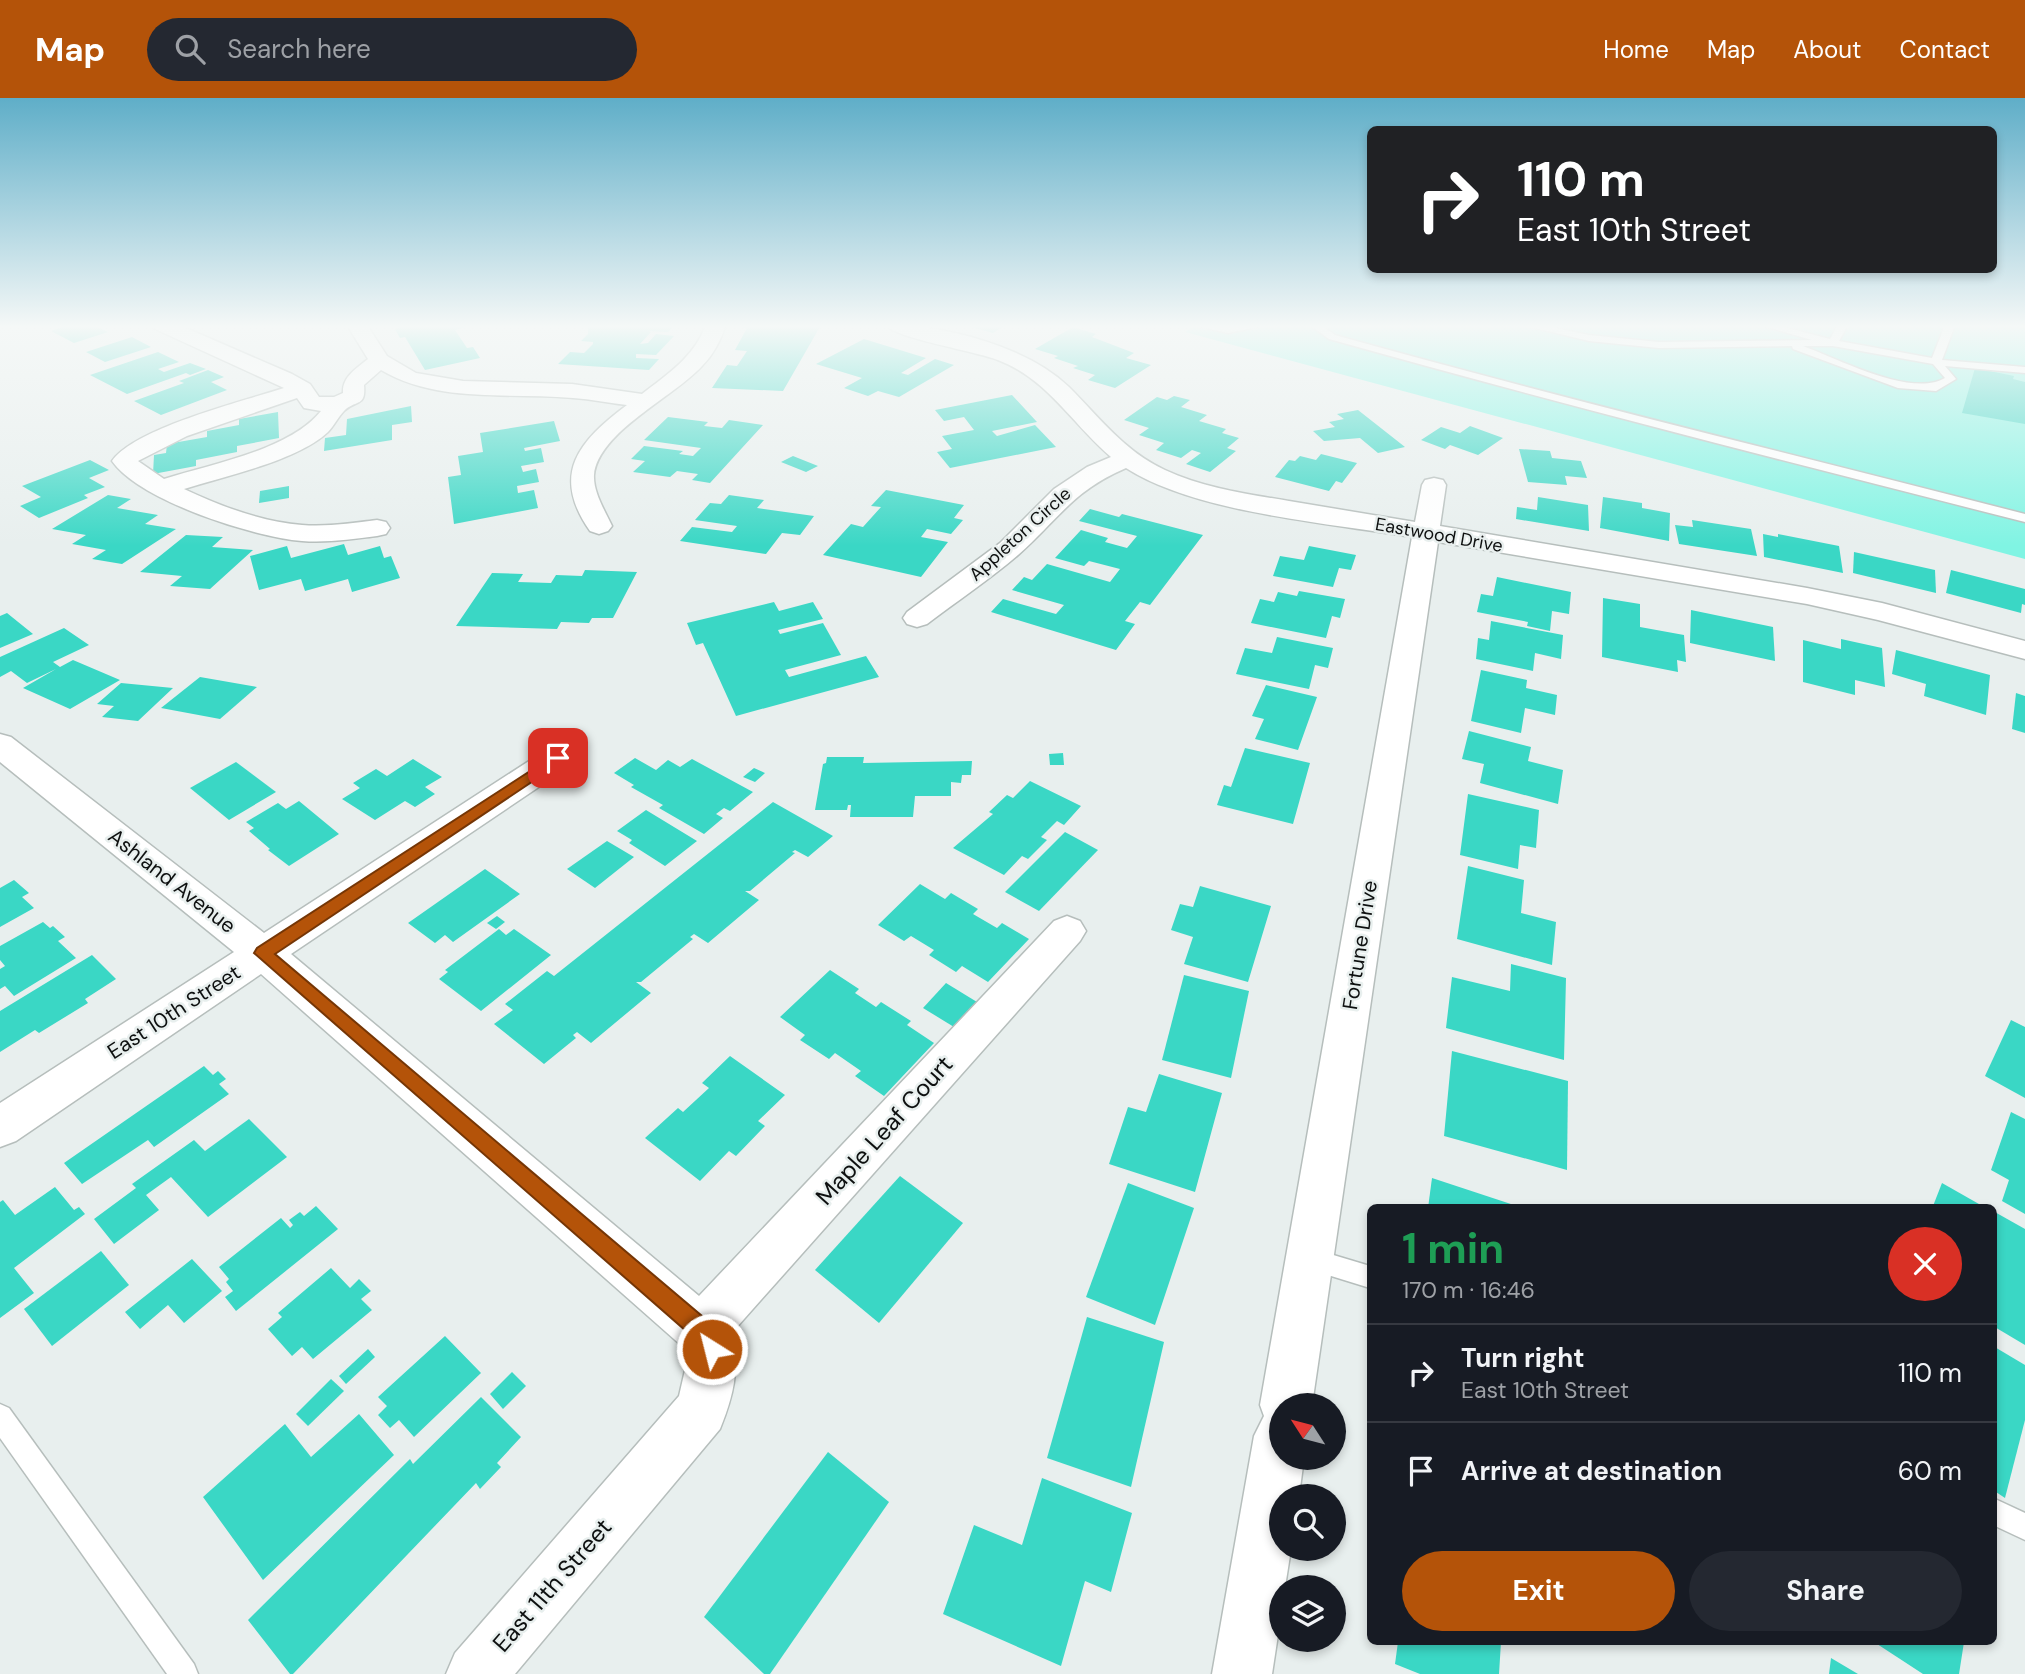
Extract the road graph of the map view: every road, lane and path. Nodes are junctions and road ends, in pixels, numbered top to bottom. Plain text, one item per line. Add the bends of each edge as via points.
1 (275, 399) edge
2 (309, 399) edge
3 (349, 399) edge
4 (626, 399) edge
5 (648, 399) edge
6 (1068, 399) edge
7 (1552, 399) edge
8 (644, 401) junction
9 (337, 405) junction
10 (1128, 459) junction
11 (1434, 485) dead end
12 (161, 488) junction
13 (2025, 518) edge
14 (599, 526) dead end
15 (377, 528) dead end
16 (1426, 533) junction
17 (917, 618) dead end
18 (2025, 650) edge
19 (0, 745) edge
20 (558, 758) dead end
21 (1066, 930) dead end
22 (263, 953) junction
23 (0, 1127) edge
24 (1310, 1259) junction
25 (1367, 1276) edge
26 (701, 1330) junction
27 (1288, 1393) edge
28 (0, 1417) edge
29 (1275, 1470) edge
30 (1997, 1513) edge
31 (2025, 1527) edge
32 (184, 1674) edge
33 (476, 1674) edge
34 (1242, 1674) edge

1 - 12 street via 130,453 124,461 130,471
2 - 9 street via 312,403
3 - 9 street
4 - 8 street
5 - 8 street
6 - 10 street, Eastwood Drive
7 - 13 lane
8 - 14 street via 588,456 582,475
9 - 12 street via 320,427 290,447
10 - 16 street, Eastwood Drive via 1173,482 1225,497
10 - 17 street, Appleton Circle via 1079,482 1009,549
11 - 16 street, Fortune Drive
12 - 15 street via 278,530 334,533
16 - 18 street, Eastwood Drive via 1819,599
16 - 24 street, Fortune Drive
19 - 22 street, Ashland Avenue
20 - 22 street, East 10th Street
21 - 26 street, Maple Leaf Court
22 - 23 street, East 10th Street
22 - 26 street, Ashland Avenue
24 - 25 lane
24 - 27 street, Fortune Drive
26 - 33 street, East 11th Street via 712,1349 701,1410
28 - 32 lane
29 - 34 street
30 - 31 lane

